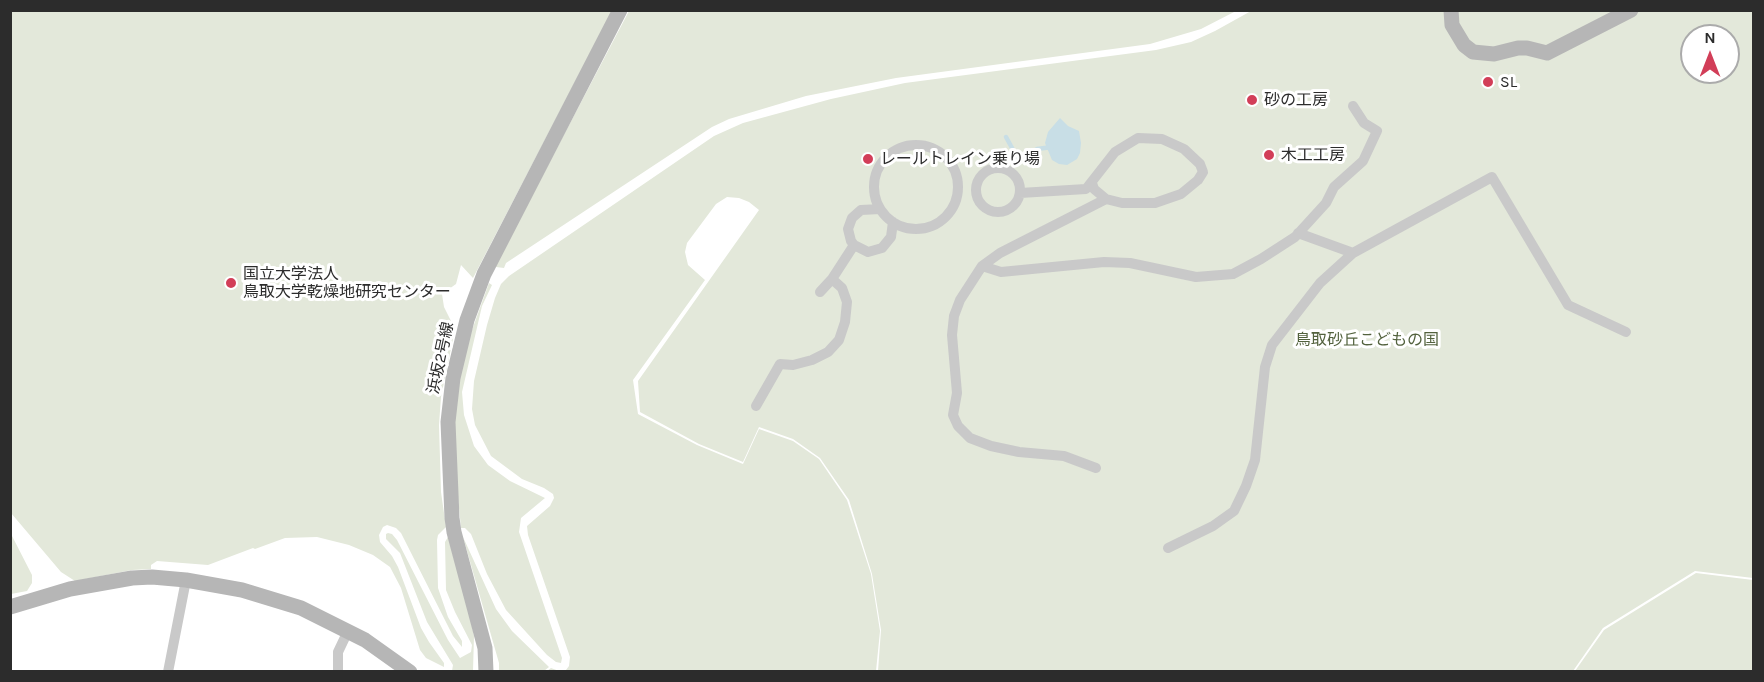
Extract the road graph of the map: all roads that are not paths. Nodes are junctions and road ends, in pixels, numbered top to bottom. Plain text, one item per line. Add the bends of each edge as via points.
1 (620, 10) edge
2 (1451, 10) edge
3 (1631, 10) edge
4 (1353, 106) dead end
5 (1092, 183) junction
6 (959, 190) junction
7 (976, 191) junction
8 (1020, 193) junction
9 (1106, 199) junction
10 (880, 209) junction
11 (893, 222) junction
12 (1298, 233) junction
13 (854, 245) junction
14 (1353, 253) junction
15 (982, 266) junction
16 (832, 279) junction
17 (820, 292) dead end
18 (1626, 332) dead end
19 (756, 406) dead end
20 (1096, 468) dead end
21 (1168, 548) dead end
22 (186, 580) junction
23 (10, 607) edge
24 (348, 631) junction
25 (168, 672) edge
26 (338, 672) edge
27 (410, 672) edge
28 (486, 672) edge

1 - 28 street, 浜坂2号線 via 484,274 467,320 453,378 448,422 452,518 485,648
2 - 3 street via 1452,25 1464,45 1473,52 1494,54 1518,48 1546,53
4 - 12 street via 1364,123 1377,131 1376,135 1363,161 1334,187 1326,203
5 - 8 street via 1086,189
5 - 9 street
5 - 9 street via 1115,152 1138,138 1162,138 1184,149 1203,172 1181,194 1155,203
6 - 7 street
6 - 10 street via 956,172 946,156 930,146 911,145 893,151 876,173 874,191
6 - 11 street via 952,211 935,225 914,230
7 - 8 street via 981,204 994,212 1008,210
7 - 8 street via 986,171 1000,168 1018,179
9 - 15 street
10 - 11 street
10 - 13 street via 861,210 852,218 848,229
11 - 13 street via 891,237 882,249 868,252
12 - 14 street
12 - 15 street via 1262,259 1233,274 1215,277 1196,277 1130,263 1001,272
13 - 16 street
14 - 18 street via 1492,177 1568,305
14 - 21 street via 1320,283 1272,345 1264,367 1255,460 1234,511
15 - 20 street via 954,316 954,421 970,438 991,446 1064,456
16 - 17 street
16 - 19 street via 842,288 847,302 838,340 828,352 812,360 780,364
22 - 23 street via 132,578 70,589
22 - 24 street via 242,590 301,608
22 - 25 street
24 - 26 street via 338,652
24 - 27 street

